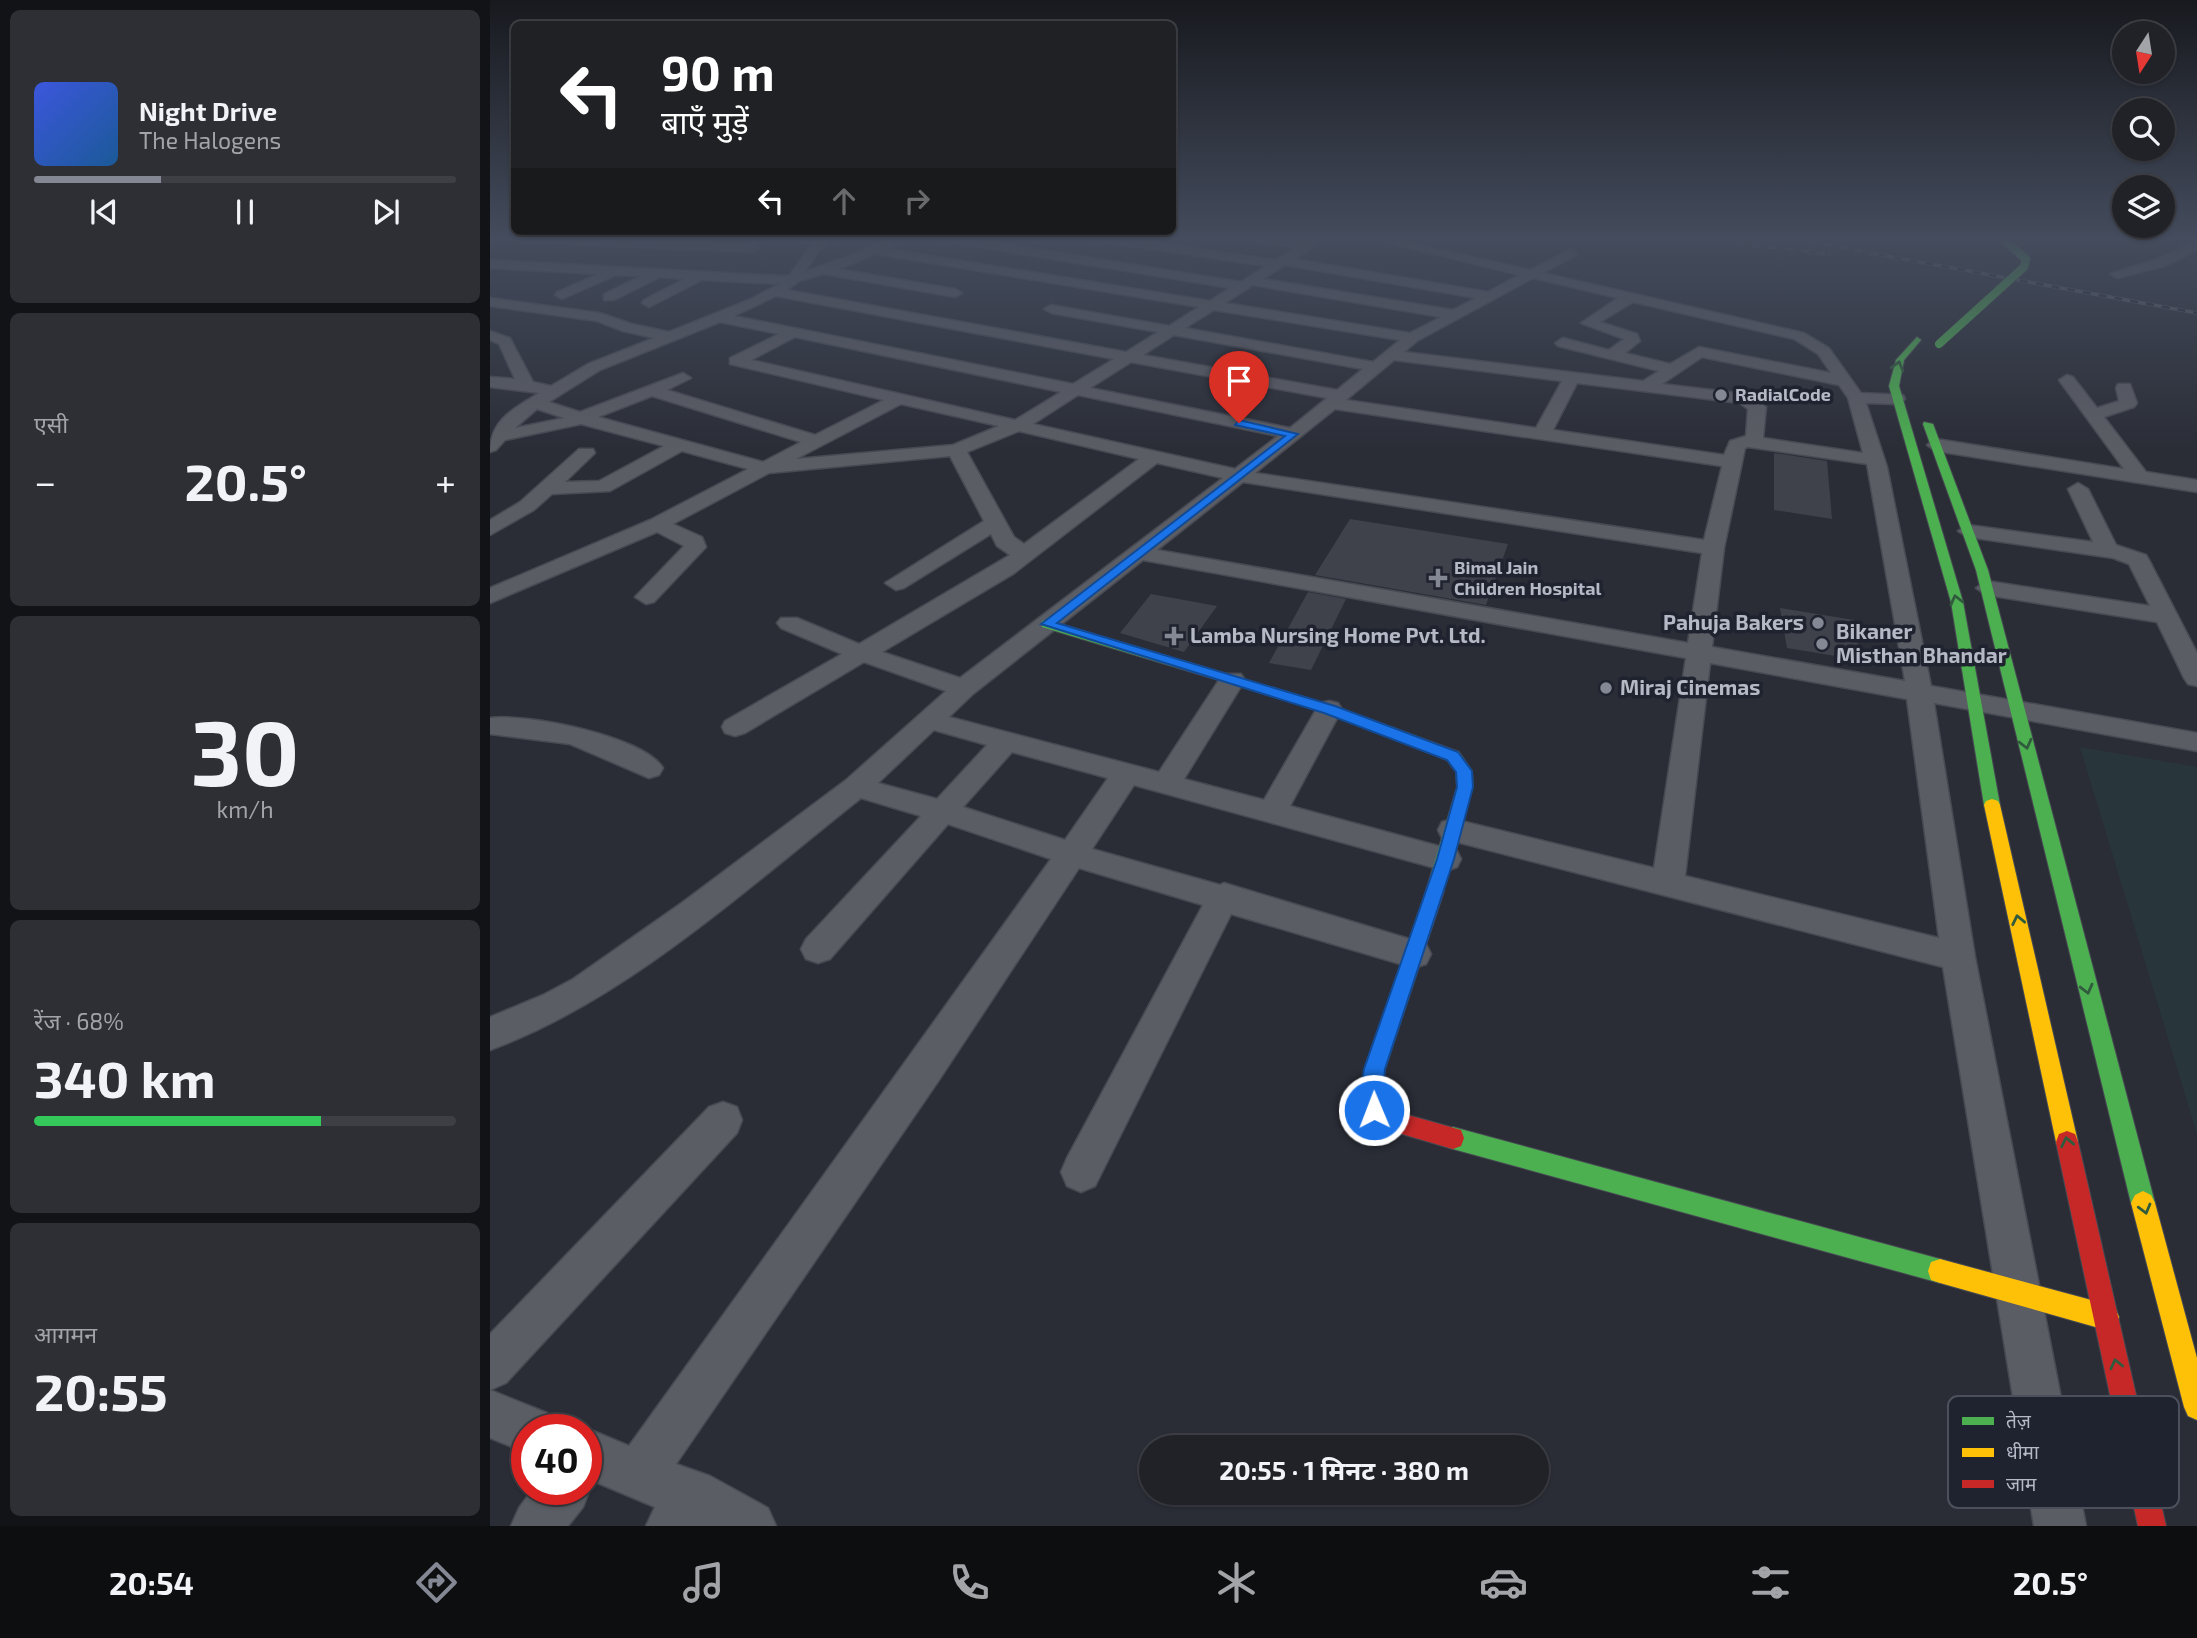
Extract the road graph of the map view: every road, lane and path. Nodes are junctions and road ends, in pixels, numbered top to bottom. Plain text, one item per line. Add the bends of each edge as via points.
1 (550, 308) edge
2 (738, 308) edge
3 (867, 308) edge
4 (921, 308) edge
5 (1053, 308) edge
6 (1205, 308) edge
7 (1230, 308) edge
8 (1413, 308) edge
9 (1463, 308) edge
10 (1612, 308) edge
11 (1685, 308) edge
12 (1955, 308) edge
13 (1979, 308) edge
14 (1451, 314) junction
15 (906, 315) junction
16 (1039, 315) junction
17 (718, 317) junction
18 (957, 324) junction
19 (794, 331) junction
20 (1171, 331) junction
21 (1002, 333) junction
22 (490, 335) edge
23 (668, 336) junction
24 (1412, 338) junction
25 (1563, 344) dead end
26 (1935, 348) dead end
27 (897, 352) junction
28 (1612, 355) junction
29 (1129, 356) junction
30 (1384, 361) junction
31 (874, 362) dead end
32 (1670, 369) junction
33 (852, 373) dead end
34 (1572, 377) junction
35 (683, 378) dead end
36 (2067, 380) dead end
37 (490, 382) edge
38 (829, 383) junction
39 (1647, 386) junction
40 (2124, 388) dead end
41 (1077, 389) junction
42 (1851, 389) junction
43 (653, 391) junction
44 (530, 394) junction
45 (898, 399) junction
46 (1337, 399) junction
47 (1912, 406) junction
48 (2092, 414) junction
49 (572, 421) junction
50 (1019, 425) junction
51 (1293, 434) junction
52 (1542, 434) junction
53 (494, 441) edge
54 (817, 441) junction
55 (1754, 442) junction
56 (559, 445) dead end
57 (680, 445) junction
58 (1936, 445) junction
59 (957, 450) junction
60 (586, 453) dead end
61 (1154, 456) junction
62 (1875, 460) junction
63 (1733, 462) junction
64 (765, 468) junction
65 (1239, 476) junction
66 (2140, 477) junction
67 (2197, 486) edge
68 (544, 488) junction
69 (2078, 489) dead end
70 (996, 522) junction
71 (657, 524) junction
72 (490, 529) edge
73 (1968, 531) junction
74 (1713, 548) junction
75 (2108, 551) junction
76 (1140, 553) junction
77 (1025, 555) junction
78 (897, 583) dead end
79 (1987, 587) junction
80 (490, 596) edge
81 (646, 597) dead end
82 (2166, 616) junction
83 (789, 623) dead end
84 (1047, 624) junction
85 (858, 652) junction
86 (1700, 652) junction
87 (2197, 678) edge
88 (1232, 680) junction
89 (964, 688) junction
90 (1919, 691) junction
91 (1973, 701) junction
92 (1329, 709) junction
93 (2017, 709) junction
94 (928, 720) junction
95 (735, 727) dead end
96 (491, 733) edge
97 (1006, 741) junction
98 (2197, 742) edge
99 (649, 768) dead end
100 (1127, 773) junction
101 (1166, 783) junction
102 (856, 787) junction
103 (942, 811) junction
104 (1272, 812) junction
105 (1449, 844) junction
106 (1070, 854) junction
107 (1668, 884) junction
108 (1223, 896) junction
109 (817, 949) dead end
110 (1414, 954) junction
111 (1958, 957) junction
112 (490, 1034) edge
113 (723, 1120) dead end
114 (1081, 1172) dead end
115 (2019, 1293) junction
116 (2106, 1317) junction
117 (490, 1367) edge
118 (2037, 1396) edge
119 (2123, 1396) edge
120 (2197, 1407) edge
121 (490, 1414) edge
122 (511, 1422) edge
123 (602, 1468) edge
124 (638, 1476) junction
125 (552, 1505) edge
126 (2057, 1508) edge
127 (2148, 1508) edge
128 (682, 1510) edge
129 (537, 1526) edge
130 (750, 1526) edge
131 (2060, 1526) edge
132 (2152, 1526) edge

1 - 23 street
2 - 17 street
3 - 15 street
4 - 15 street
5 - 16 street
6 - 20 street
7 - 24 street
8 - 14 street
9 - 14 street
10 - 28 street via 1588,323 1632,337
11 - 42 street via 1810,340 1824,351
47 -> 12 main road via 1894,386 1895,367 1902,352
13 - 26 main road, bridge
14 - 24 street
15 - 18 street
16 - 20 street
16 - 21 street
17 - 19 street
17 - 23 street
18 - 21 street
18 - 27 street
19 - 27 street
19 - 38 street via 736,360
20 - 29 street
20 - 30 street
21 - 29 street
22 - 44 street via 505,341
23 - 44 street via 552,391
24 - 30 street
25 - 28 street
27 - 31 street
27 - 41 street
28 - 32 street
29 - 41 street
29 - 46 street
30 - 34 street
30 - 46 street
32 - 39 street
32 - 42 street via 1693,353 1703,352
33 - 38 street
34 - 39 street
34 - 52 street
35 - 43 street
36 - 48 street
37 - 44 street
38 - 45 street
39 - 55 street via 1752,401 1757,407
40 - 48 street via 2128,402 2123,407
41 - 50 street
41 - 51 street
42 - 47 street
42 - 62 street
43 - 49 street
43 - 54 street
44 - 49 street
44 - 53 street
45 - 50 street
45 - 54 street
46 - 51 street
46 - 52 street
47 - 58 main road
91 -> 47 main road via 1957,602
48 - 66 street
49 - 53 street
49 - 56 street
49 - 57 street
50 - 59 street
50 - 61 street
51 - 65 street
52 - 63 street
54 - 64 street
55 - 62 street
55 - 63 street via 1738,443
57 - 64 street
57 - 68 street via 603,486
58 - 66 street
58 - 73 main road
59 - 64 street
59 - 70 street
60 - 68 street
61 - 65 street
61 - 77 street
62 - 90 street
63 - 74 street
64 - 71 street
65 - 74 street
65 - 76 street
66 - 67 street
68 - 72 street via 527,506
69 - 75 street
70 - 77 street via 1004,541
70 - 78 street
71 - 80 street
71 - 81 street via 694,542 695,547
73 - 75 street
73 - 79 main road
74 - 86 street
75 - 82 street via 2138,560
76 - 84 street
76 - 86 street
77 - 85 street
79 - 82 street
79 - 93 main road
82 - 87 street
83 - 85 street
84 - 88 main road
84 - 89 street
85 - 89 street
85 - 95 street
86 - 90 street
86 - 107 street
88 - 92 main road
88 - 101 street
89 - 94 street
90 - 91 street
90 - 111 street
91 - 93 street
116 -> 91 main road via 1984,770
92 - 104 street
92 - 105 main road via 1452,756 1464,771 1465,787
93 - 98 street
93 -> 120 main road
94 - 97 street
94 - 102 street
96 - 99 street via 550,728 584,737
97 - 100 street
97 - 103 street
100 - 101 street
100 - 106 street
101 - 104 street
102 - 103 street
102 - 112 street via 585,989
103 - 106 street
103 - 109 street
104 - 105 street
105 - 107 street
105 - 110 main road
106 - 108 street
106 - 124 street via 926,1068
107 - 111 street
108 - 110 street
108 - 114 street
110 - 115 main road via 1371,1090 1374,1110 1392,1121
111 - 115 street
113 - 117 street
115 - 116 main road
115 - 118 street
119 -> 116 main road
121 - 122 street
123 - 124 street
124 - 128 street
125 - 129 street
126 - 131 street
132 -> 127 main road
128 - 130 street

